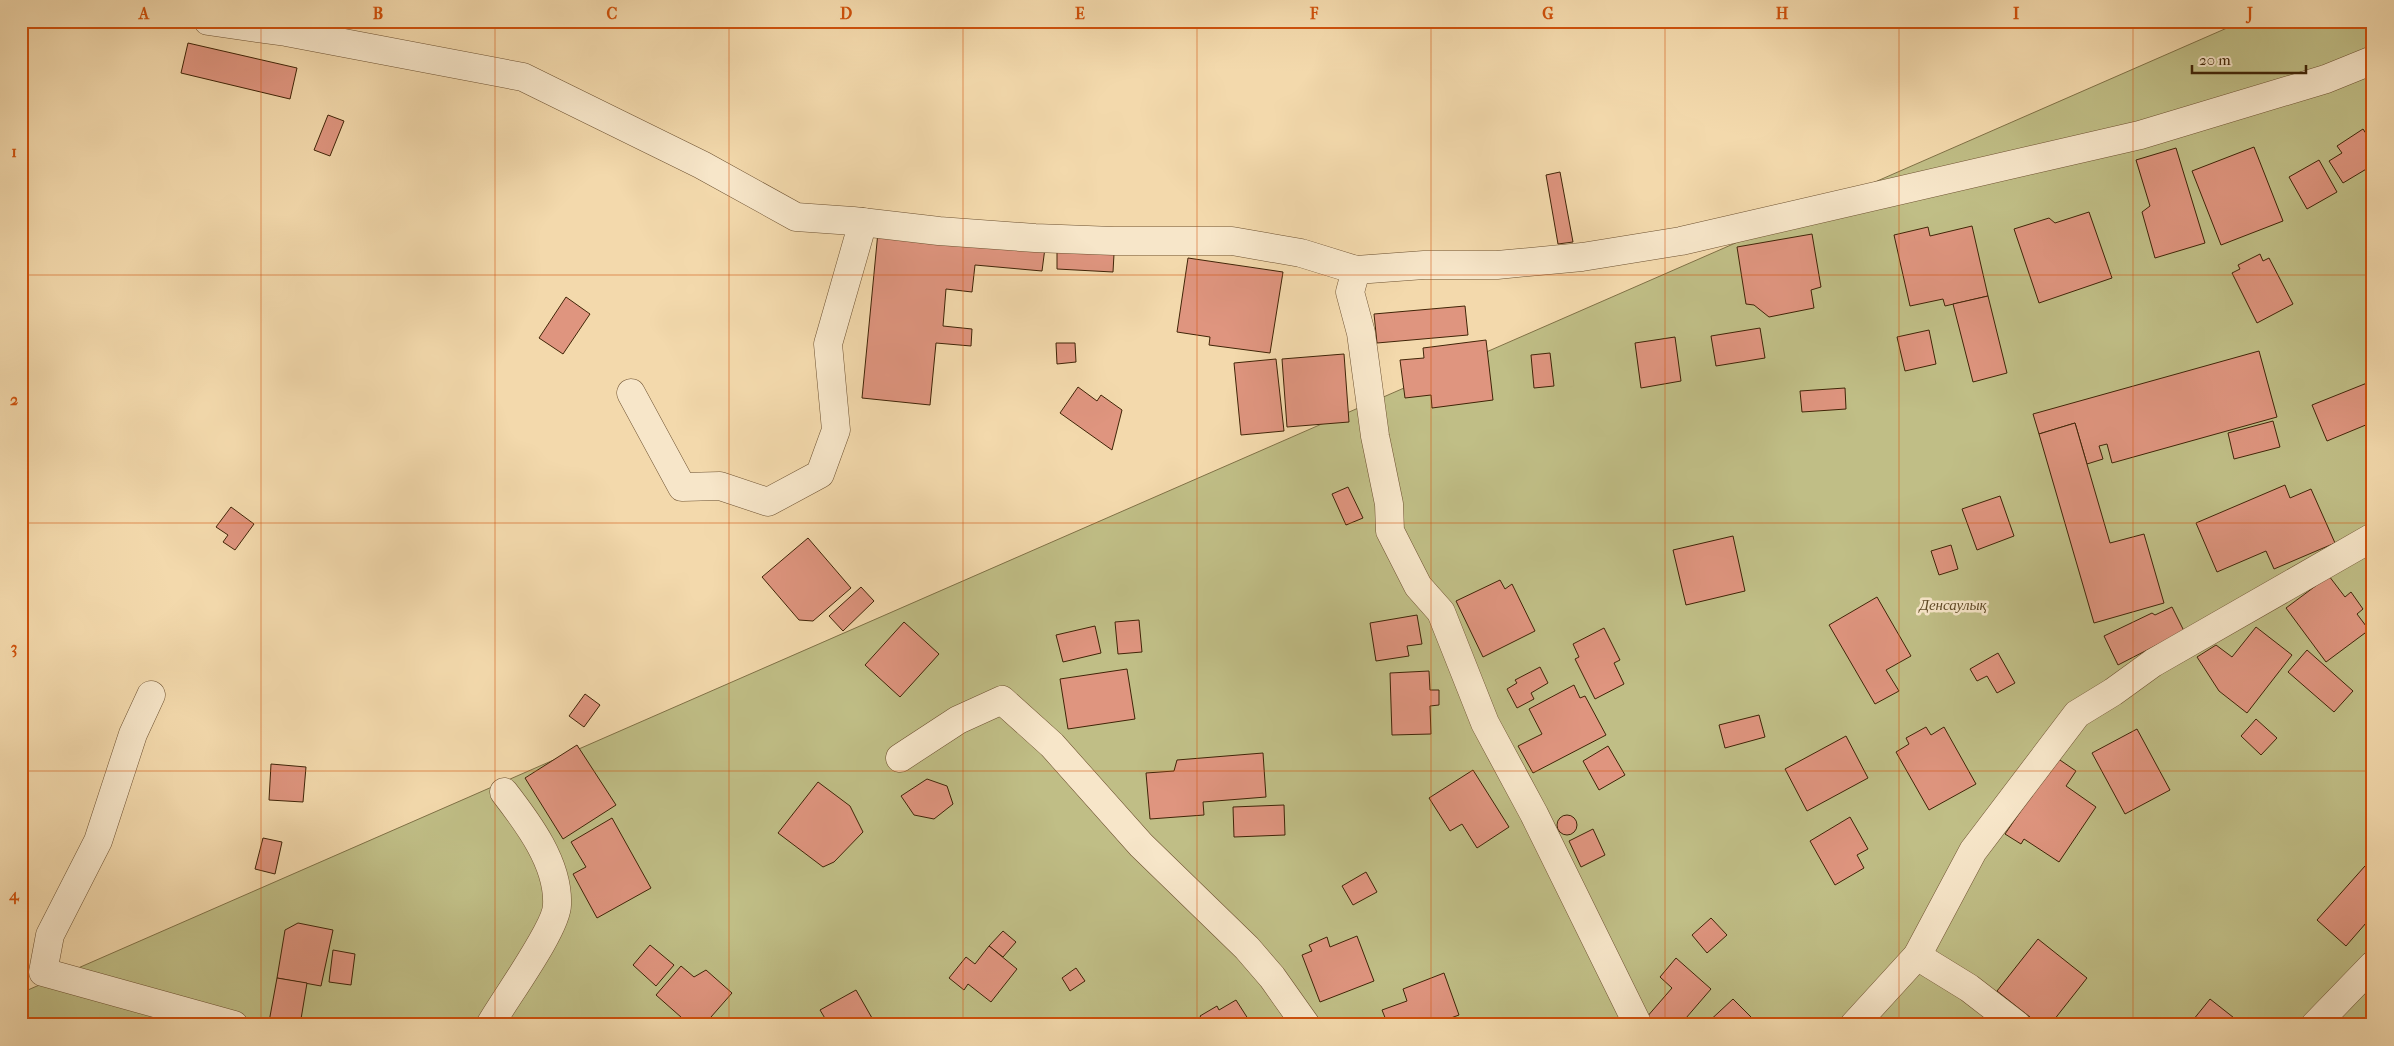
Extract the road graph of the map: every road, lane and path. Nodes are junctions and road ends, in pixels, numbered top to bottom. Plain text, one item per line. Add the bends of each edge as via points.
1 (208, 21) edge
2 (2373, 60) edge
3 (863, 222) junction
4 (1356, 270) junction
5 (631, 393) dead end
6 (2373, 537) edge
7 (151, 695) dead end
8 (900, 758) dead end
9 (504, 792) dead end
10 (1917, 956) junction
11 (2373, 965) edge
12 (234, 1025) edge
13 (490, 1025) edge
14 (1306, 1025) edge
15 (1638, 1025) edge
16 (1854, 1025) edge
17 (2017, 1025) edge
18 (2315, 1025) edge

1 - 3 street via 286,32 523,78 702,165 796,217
2 - 4 street via 2326,79 2140,135 1681,241 1582,257 1497,265 1424,265
3 - 4 street via 1035,238 1232,241 1302,253
3 - 5 street via 828,344 836,430 820,474 768,502 720,486 682,487
4 - 15 street via 1350,292 1361,333 1375,436 1389,504 1390,531 1418,586 1441,612 1485,723 1534,814
6 - 10 street via 2161,658 2077,714 1973,851
7 - 12 street via 134,734 98,841 50,934 43,972
8 - 14 street via 958,720 1002,700 1052,745 1141,845 1246,948 1272,977
9 - 13 street via 518,810 554,876 558,907 543,941
10 - 16 street
10 - 17 street via 1969,988
11 - 18 street

